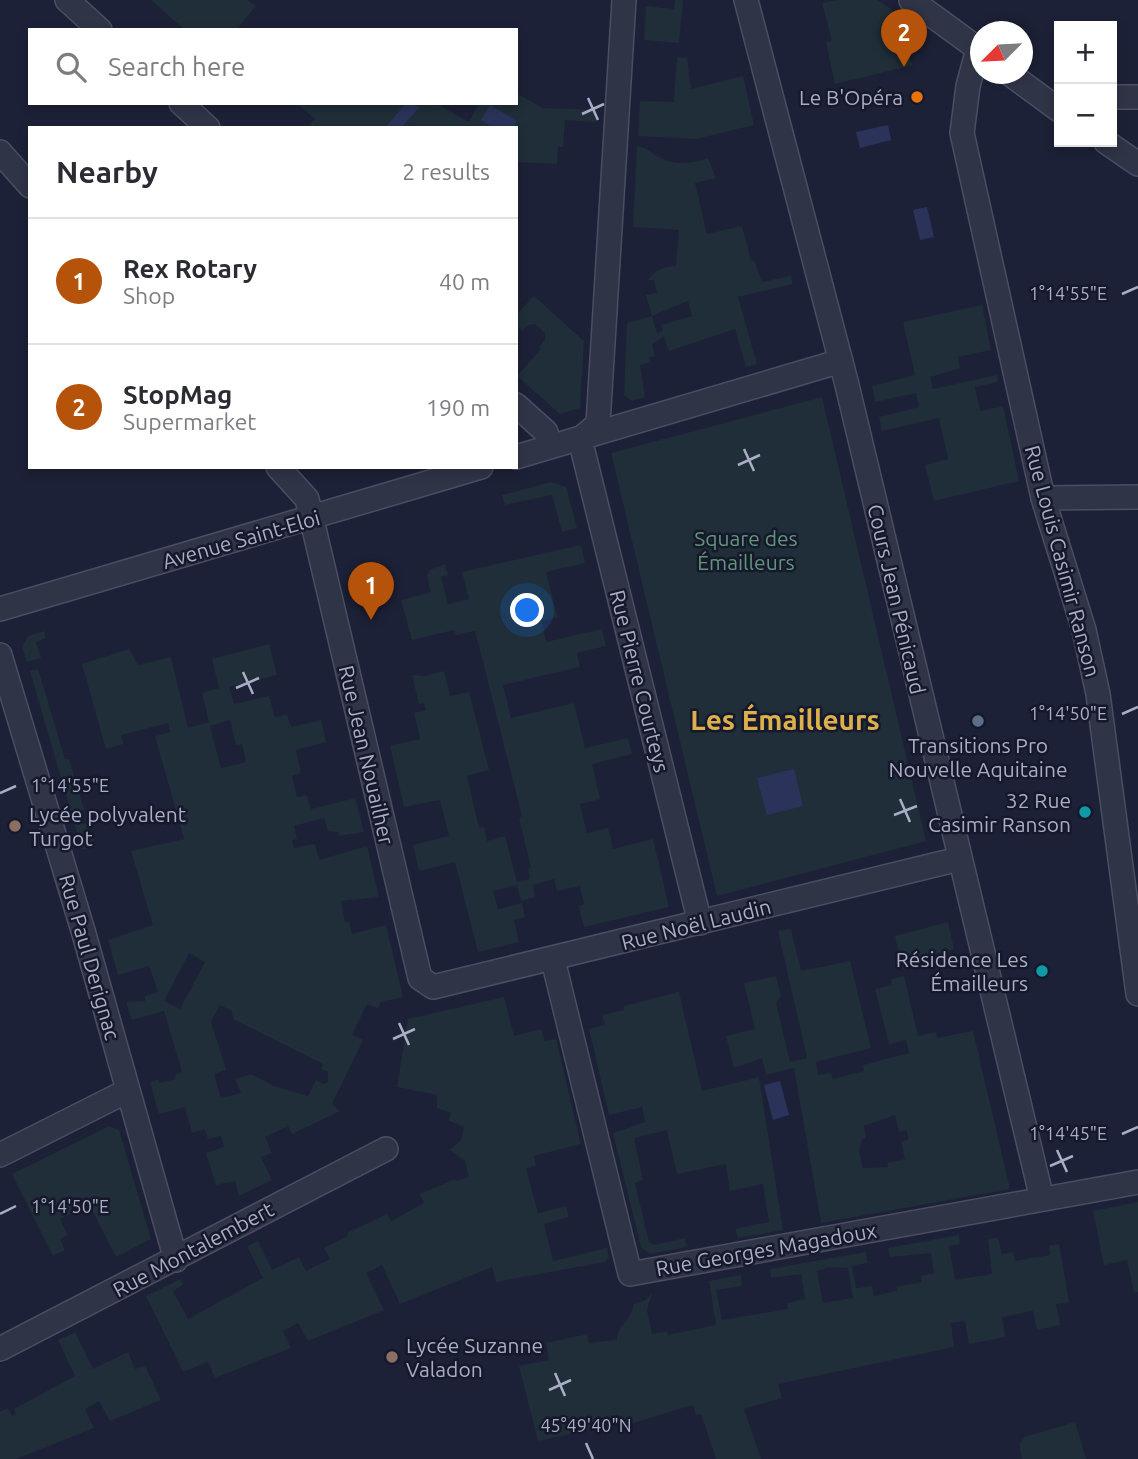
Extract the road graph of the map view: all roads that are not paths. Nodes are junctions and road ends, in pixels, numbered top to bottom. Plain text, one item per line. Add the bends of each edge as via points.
1 (67, 0) edge
2 (624, 0) edge
3 (746, 0) edge
4 (916, 2) edge
5 (98, 28) edge
6 (970, 43) edge
7 (970, 79) edge
8 (1028, 84) edge
9 (1049, 96) edge
10 (1117, 97) edge
11 (1138, 97) edge
12 (183, 105) edge
13 (206, 126) edge
14 (1113, 147) edge
15 (0, 152) edge
16 (1138, 164) edge
17 (28, 184) edge
18 (841, 361) junction
19 (518, 407) edge
20 (580, 439) junction
21 (550, 447) junction
22 (518, 456) edge
23 (280, 469) edge
24 (474, 469) edge
25 (1138, 497) edge
26 (1043, 498) junction
27 (311, 518) junction
28 (0, 609) edge
29 (0, 654) edge
30 (959, 859) junction
31 (700, 923) junction
32 (553, 960) junction
33 (433, 987) joint
34 (1138, 994) edge
35 (127, 1091) junction
36 (386, 1149) dead end
37 (0, 1155) edge
38 (1138, 1182) edge
39 (1042, 1199) junction
40 (176, 1260) junction
41 (0, 1349) edge

1 - 5 street
2 - 20 street via 598,424
3 - 18 street, Cours Jean Pénicaud
4 - 6 street
7 - 26 street, Rue Louis Casimir Ranson via 962,133
8 - 9 street
10 - 11 street
12 - 13 street
14 - 16 street
15 - 17 street
18 - 20 street
18 - 30 street, Cours Jean Pénicaud
19 - 21 street via 546,432
20 - 21 street
20 - 31 street, Rue Pierre Courteys
21 - 22 street
23 - 27 street, Rue Jean Nouailher via 307,499
24 - 27 street, Avenue Saint-Eloi
25 - 26 street
26 - 34 street, Rue Louis Casimir Ranson via 1084,630 1098,694
27 - 28 street, Avenue Saint-Eloi
27 - 33 street, Rue Jean Nouailher via 420,978
29 - 35 street, Rue Paul Derignac
30 - 31 street, Rue Noël Laudin
30 - 39 street, Cours Jean Pénicaud
31 - 32 street, Rue Noël Laudin
32 - 33 street, Rue Noël Laudin
32 - 39 street, Rue Georges Magadoux via 630,1274
35 - 37 street
35 - 40 street, Rue Paul Derignac
36 - 40 street, Rue Montalembert via 187,1250
38 - 39 street, Rue Georges Magadoux
40 - 41 street, Rue Montalembert

